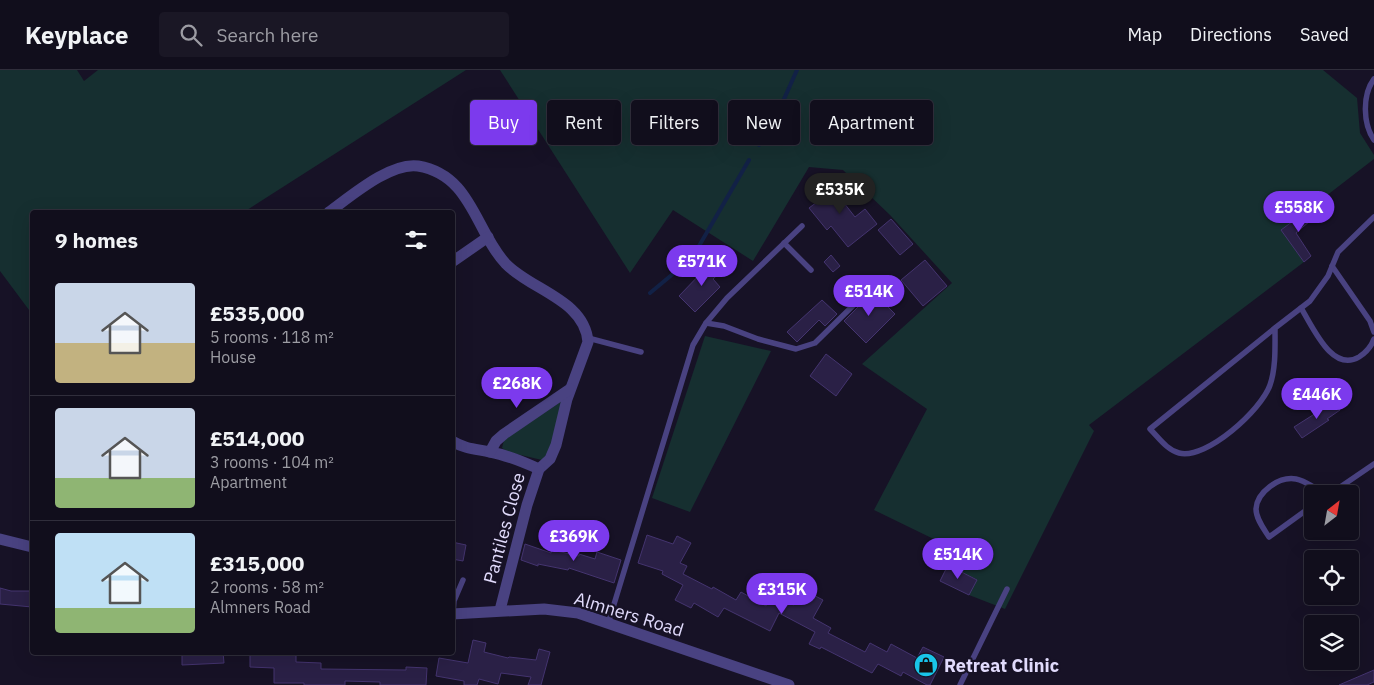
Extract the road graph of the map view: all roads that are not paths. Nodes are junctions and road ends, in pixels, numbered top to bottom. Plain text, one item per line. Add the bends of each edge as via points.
1 (1374, 79) edge
2 (1374, 140) edge
3 (333, 210) edge
4 (1374, 217) edge
5 (802, 226) dead end
6 (488, 237) junction
7 (784, 243) junction
8 (455, 260) edge
9 (1332, 266) junction
10 (812, 270) dead end
11 (897, 285) dead end
12 (1301, 308) junction
13 (706, 324) junction
14 (1275, 328) junction
15 (1374, 332) edge
16 (588, 338) junction
17 (1374, 339) edge
18 (641, 352) dead end
19 (570, 389) junction
20 (455, 443) edge
21 (490, 452) junction
22 (1374, 464) edge
23 (539, 469) junction
24 (1309, 485) edge
25 (1342, 485) edge
26 (1304, 512) edge
27 (0, 539) edge
28 (30, 546) edge
29 (463, 580) dead end
30 (1007, 589) dead end
31 (455, 599) edge
32 (500, 610) junction
33 (455, 614) edge
34 (608, 624) junction
35 (789, 685) edge
36 (960, 685) edge

1 - 2 lane via 1367,89 1366,106 1368,126
3 - 6 street via 387,172 415,166 427,168 452,181 464,194
4 - 9 lane via 1338,252
5 - 7 lane
6 - 8 street
6 - 16 street via 510,268 556,297 577,315
7 - 10 lane
7 - 13 lane via 726,298
9 - 12 lane via 1310,301
9 - 15 lane via 1370,321
11 - 13 lane via 874,286 815,343 796,349 724,326
12 - 14 lane
12 - 17 lane via 1328,350 1338,358 1358,357 1368,351
13 - 34 lane via 693,345
14 - 14 lane via 1271,384 1261,402 1231,430 1202,450 1185,454 1164,444 1150,429
16 - 18 lane
16 - 19 street, Pantiles Close
19 - 21 street via 504,434
19 - 23 street, Pantiles Close via 556,445 550,459
20 - 21 street
21 - 23 street
22 - 25 lane
23 - 32 street, Pantiles Close
24 - 26 lane via 1296,479 1284,480 1263,492 1256,510 1270,537
27 - 28 street
29 - 31 lane
30 - 36 lane
32 - 33 street, Almners Road
32 - 34 street, Almners Road via 544,609 578,613
34 - 35 street, Almners Road

